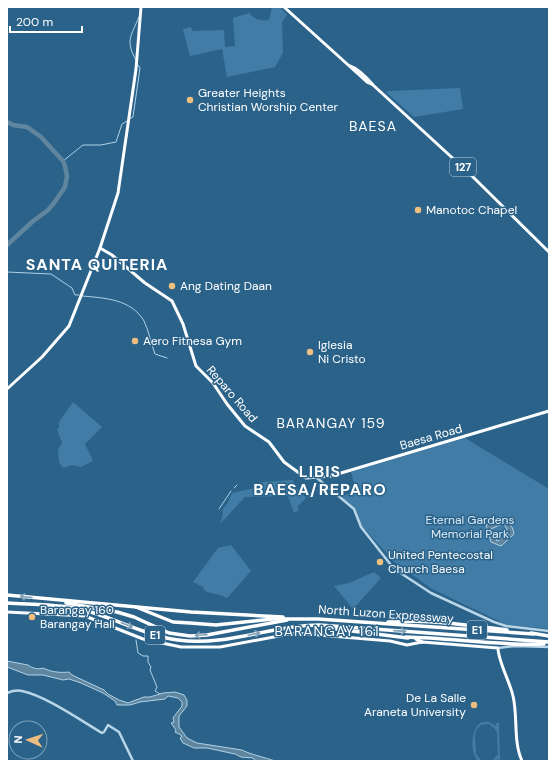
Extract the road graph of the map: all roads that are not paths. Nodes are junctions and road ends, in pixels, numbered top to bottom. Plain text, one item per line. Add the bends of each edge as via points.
1 (141, 7) edge
2 (284, 7) edge
3 (100, 248) junction
4 (549, 252) edge
5 (7, 389) edge
6 (549, 411) edge
7 (317, 478) junction
8 (7, 595) edge
9 (46, 599) junction
10 (7, 603) edge
11 (136, 607) junction
12 (7, 612) edge
13 (294, 619) junction
14 (373, 623) junction
15 (305, 625) junction
16 (549, 631) edge
17 (549, 636) edge
18 (406, 637) junction
19 (422, 642) junction
20 (549, 643) edge
21 (549, 647) edge
22 (498, 648) junction
23 (7, 693) edge
24 (133, 761) edge
25 (522, 761) edge

1 - 3 main road via 136,69 118,193
2 - 4 main road, 127 via 350,66 355,67
3 - 5 main road via 69,326 42,357
3 - 7 main road, Reparo Road via 112,254 172,301 183,324 196,366 213,383 245,426 269,442 284,462 295,471 306,478
6 - 7 main road, Baesa Road
7 - 16 street, Reparo Road via 354,509 360,524 393,568 431,592 482,617 506,626
9 -> 8 highway, North Luzon Expressway / E1
9 - 11 highway, North Luzon Expressway / E1
13 -> 9 highway, North Luzon Expressway / E1 via 190,636 169,633 117,612
10 -> 15 highway, North Luzon Expressway / E1 via 71,608 178,640 224,640
11 - 13 highway, North Luzon Expressway / E1
11 - 13 highway, North Luzon Expressway / E1 via 173,622 216,625
12 - 19 main road via 85,616 132,636 181,647 220,647 295,633 390,640 404,645
13 - 14 highway, North Luzon Expressway / E1
14 - 17 highway, North Luzon Expressway / E1
14 - 17 highway, bridge via 451,623
15 - 18 highway
15 -> 20 highway, North Luzon Expressway / E1
18 - 19 highway
18 - 20 highway via 508,645
19 - 22 main road
21 - 22 street
22 - 25 main road via 513,695 518,751
23 - 24 street via 20,691 30,694 103,733 108,725 119,732

